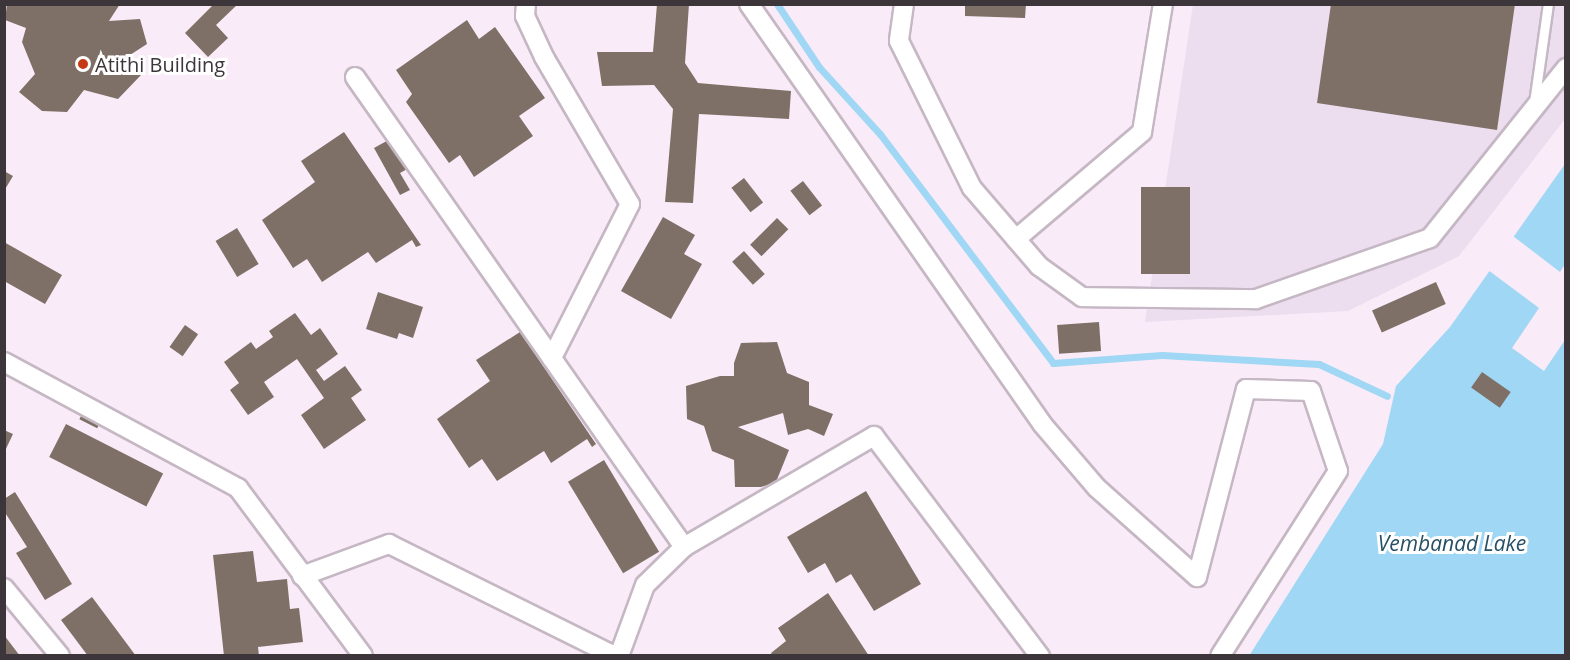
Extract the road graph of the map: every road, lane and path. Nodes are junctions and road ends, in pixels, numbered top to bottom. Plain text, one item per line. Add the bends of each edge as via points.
1 (526, 4) edge
2 (749, 4) edge
3 (904, 4) edge
4 (1163, 4) edge
5 (1548, 4) edge
6 (1566, 68) edge
7 (355, 77) dead end
8 (1534, 108) junction
9 (1016, 239) junction
10 (552, 358) junction
11 (4, 362) edge
12 (684, 547) junction
13 (302, 576) junction
14 (4, 588) edge
15 (60, 656) edge
16 (363, 656) edge
17 (617, 656) edge
18 (1040, 656) edge
19 (1220, 656) edge

1 - 10 street via 525,16 544,57 630,204
2 - 19 street via 1043,425 1097,488 1197,577 1246,389 1311,391 1338,471
3 - 9 street via 899,42 972,188
4 - 9 street via 1142,132
5 - 8 lane
6 - 8 street
7 - 10 street
8 - 9 street via 1430,238 1256,299 1082,297 1039,266
10 - 12 street
11 - 13 street via 238,488
12 - 17 street via 645,585
12 - 18 street via 874,436
13 - 16 street
13 - 17 street via 389,544
14 - 15 street

